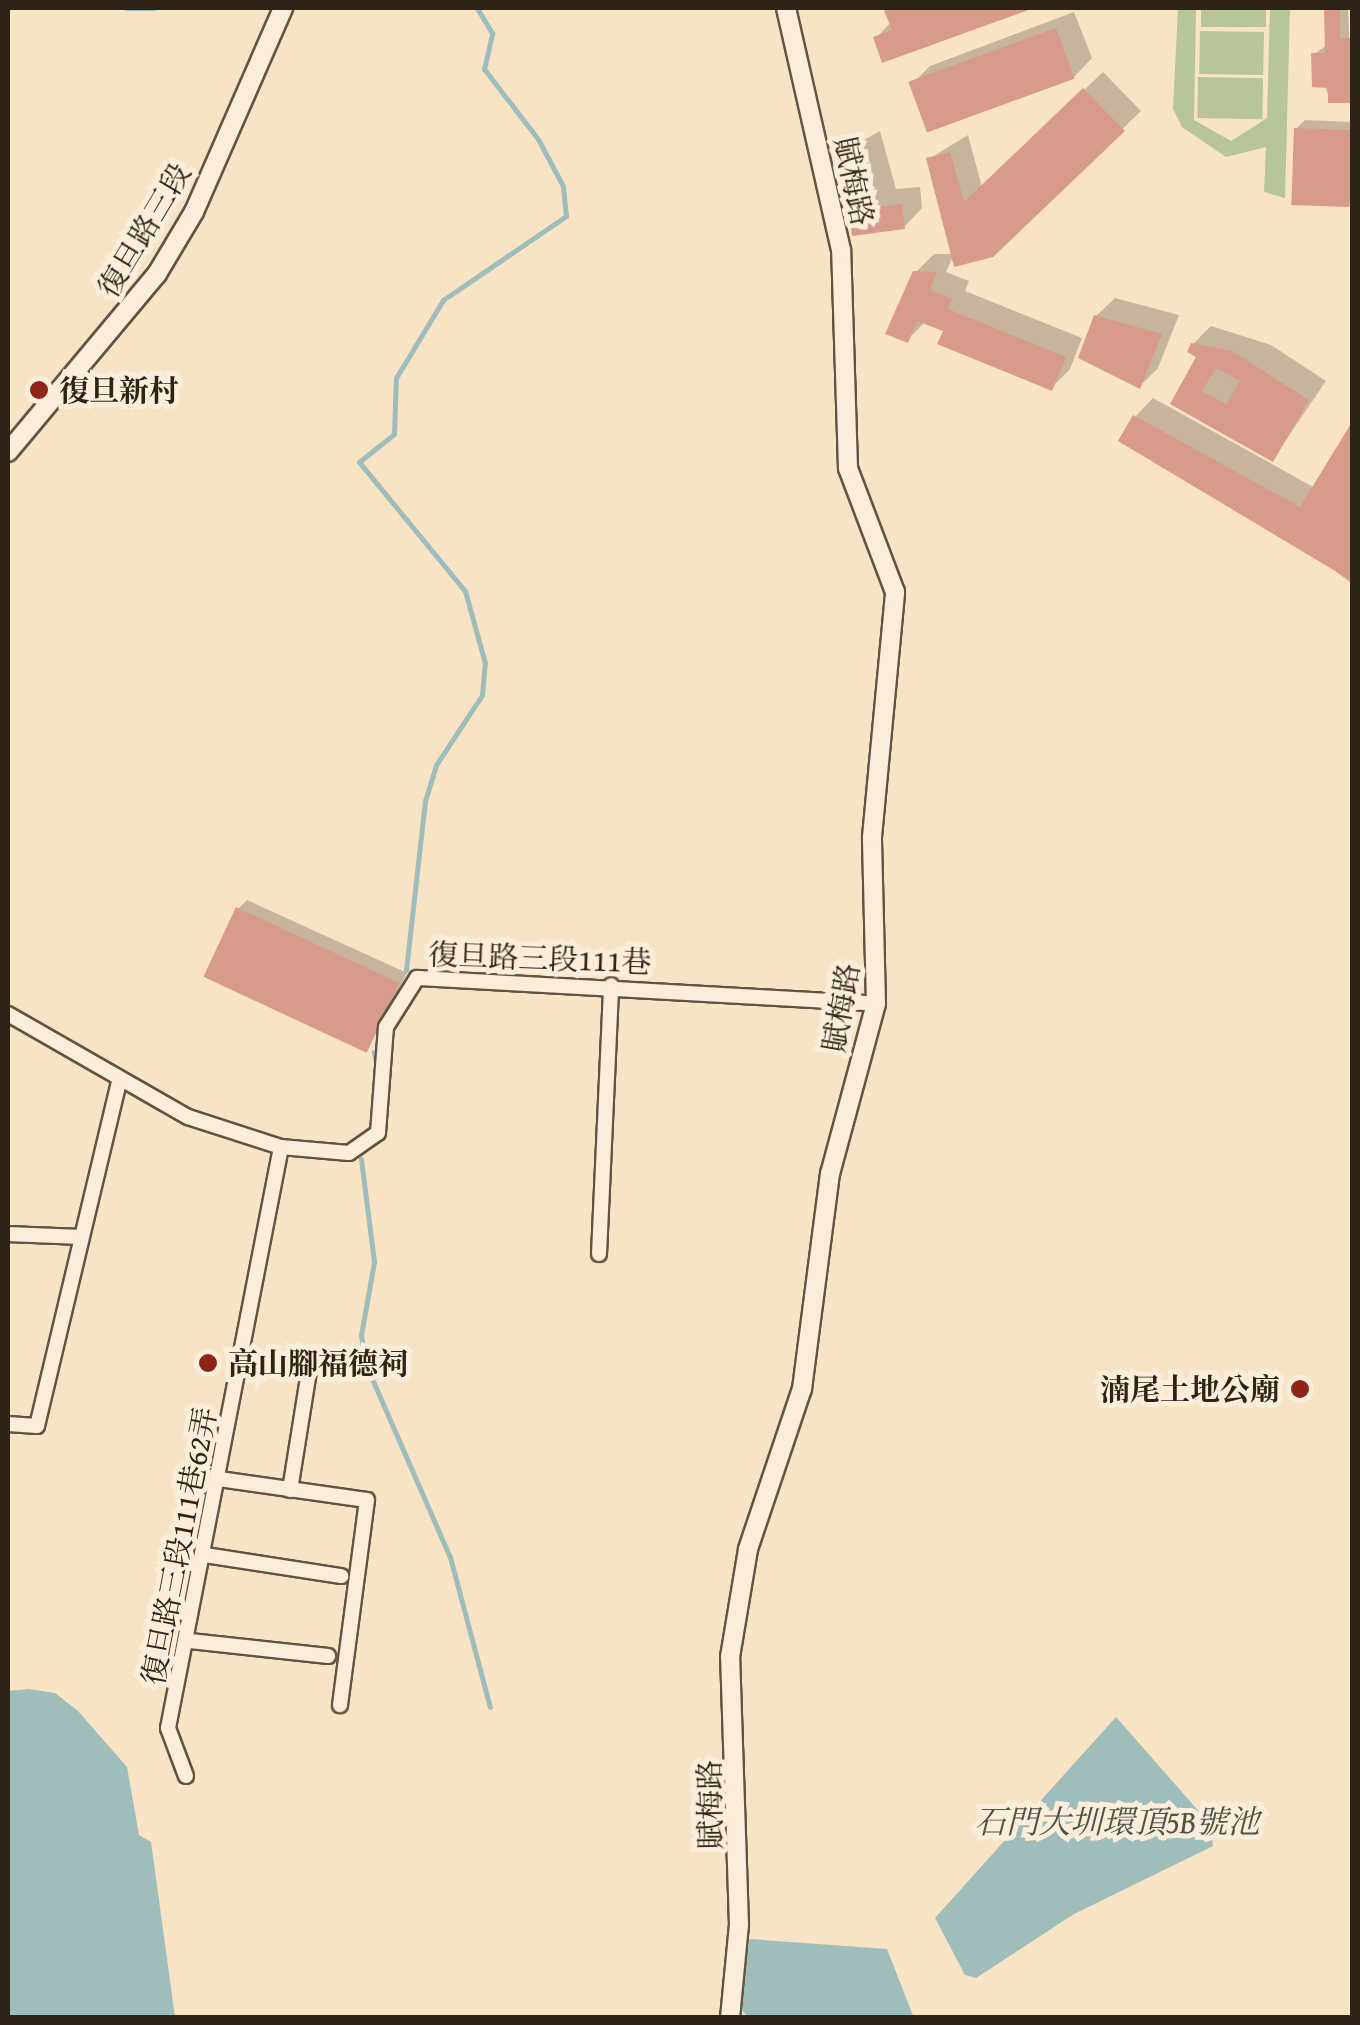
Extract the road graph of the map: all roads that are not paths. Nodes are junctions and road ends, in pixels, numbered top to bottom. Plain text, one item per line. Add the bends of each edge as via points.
1 (283, 8) edge
2 (786, 8) edge
3 (8, 452) edge
4 (611, 985) junction
5 (876, 1004) junction
6 (8, 1014) edge
7 (118, 1083) junction
8 (281, 1146) junction
9 (8, 1234) edge
10 (81, 1238) junction
11 (598, 1254) dead end
12 (310, 1365) dead end
13 (8, 1424) edge
14 (219, 1480) junction
15 (290, 1490) junction
16 (206, 1555) junction
17 (340, 1576) dead end
18 (190, 1641) junction
19 (328, 1656) dead end
20 (340, 1705) dead end
21 (186, 1776) dead end
22 (730, 2018) edge

1 - 3 street, 復旦路三段 via 194,212 157,274
2 - 5 street, 賦梅路 via 840,250 848,468 895,592 872,837
4 - 5 street, 復旦路三段111巷
4 - 8 street, 復旦路三段111巷 via 417,978 386,1027 372,1142 349,1153
4 - 11 street
5 - 22 street, 賦梅路 via 830,1174 802,1389 748,1549 730,1657 739,1908
6 - 7 street, 復旦路三段111巷
7 - 8 street, 復旦路三段111巷
7 - 10 street
8 - 14 street, 復旦路三段111巷62弄
9 - 10 street
10 - 13 street via 37,1426
12 - 15 street
14 - 15 street
14 - 16 street, 復旦路三段111巷62弄
15 - 20 street via 367,1500
16 - 17 street
16 - 18 street, 復旦路三段111巷62弄
18 - 19 street
18 - 21 street, 復旦路三段111巷62弄 via 168,1728

